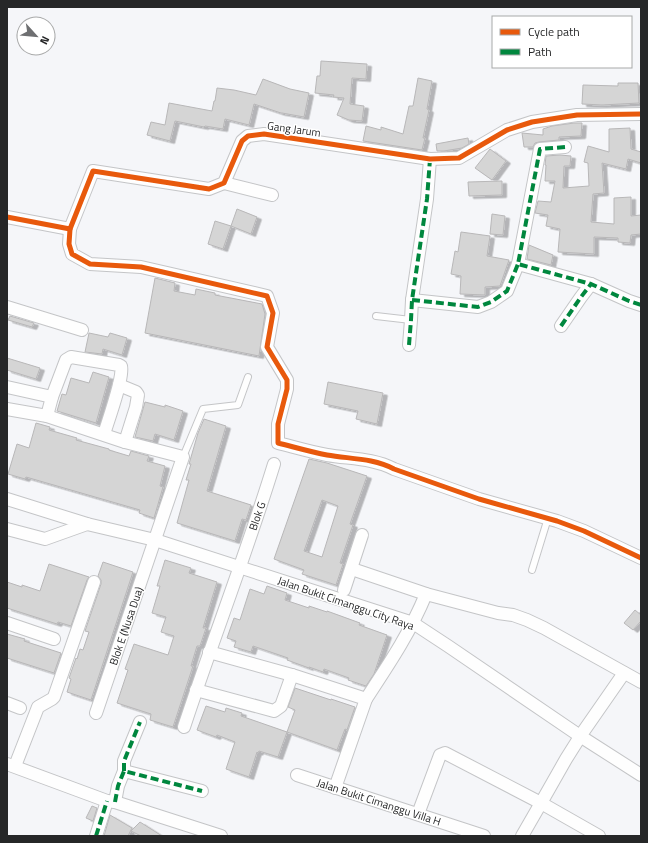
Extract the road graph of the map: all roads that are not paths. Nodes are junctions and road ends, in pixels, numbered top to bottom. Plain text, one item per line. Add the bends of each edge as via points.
1 (641, 114) edge
2 (565, 147) dead end
3 (430, 159) junction
4 (224, 183) junction
5 (272, 194) dead end
6 (7, 217) edge
7 (70, 229) junction
8 (518, 264) junction
9 (591, 284) junction
10 (412, 300) junction
11 (641, 305) edge
12 (7, 307) edge
13 (376, 316) dead end
14 (411, 320) junction
15 (561, 326) dead end
16 (82, 330) dead end
17 (409, 345) dead end
18 (248, 377) dead end
19 (119, 385) junction
20 (7, 387) edge
21 (52, 397) junction
22 (7, 409) edge
23 (47, 416) junction
24 (104, 434) junction
25 (125, 442) junction
26 (183, 457) junction
27 (274, 464) dead end
28 (7, 499) edge
29 (548, 518) junction
30 (87, 524) junction
31 (7, 529) edge
32 (362, 534) dead end
33 (155, 540) junction
34 (641, 558) edge
35 (239, 567) junction
36 (352, 569) junction
37 (532, 570) dead end
38 (94, 582) dead end
39 (344, 590) dead end
40 (426, 594) junction
41 (7, 623) edge
42 (413, 623) junction
43 (54, 639) dead end
44 (209, 652) junction
45 (624, 673) junction
46 (292, 675) junction
47 (641, 682) edge
48 (196, 690) junction
49 (366, 699) junction
50 (7, 703) edge
51 (20, 708) dead end
52 (96, 713) dead end
53 (140, 722) dead end
54 (184, 727) dead end
55 (580, 736) junction
56 (11, 765) edge
57 (124, 771) junction
58 (297, 775) dead end
59 (641, 775) edge
60 (335, 788) junction
61 (202, 791) dead end
62 (111, 802) junction
63 (541, 803) junction
64 (418, 814) junction
65 (96, 836) edge
66 (221, 836) edge
67 (484, 836) edge
68 (522, 836) edge
69 (599, 836) edge

1 - 3 street, Gang Jarum via 577,115 532,122 507,130 459,158
2 - 8 street via 540,149
3 - 4 street, Gang Jarum via 264,134 248,136 242,141
3 - 10 street via 427,199
4 - 5 street
4 - 7 street via 209,189 93,171
6 - 7 street
7 - 29 street via 69,244 72,254 90,264 141,267 267,296 273,313 267,347 286,380 288,389 278,424 278,443 326,455 376,462 478,498
8 - 9 street
8 - 10 street via 506,291 491,302 478,307
9 - 11 street
9 - 15 street
10 - 14 street
12 - 16 street
13 - 14 lane
14 - 17 street
18 - 26 lane via 238,406 203,409
19 - 21 street via 122,366 71,357 66,360
19 - 24 street
19 - 25 street via 138,395
20 - 21 street
21 - 23 street
22 - 23 street
23 - 24 street
24 - 25 street
25 - 26 street
26 - 33 street, Blok E (Nusa Dua)
27 - 35 street, Blok G
28 - 30 street, Jalan Bukit Cimanggu City Raya
29 - 34 street via 584,531
29 - 37 lane
30 - 31 street via 46,538
30 - 33 street, Jalan Bukit Cimanggu City Raya
32 - 36 street
33 - 35 street, Jalan Bukit Cimanggu City Raya
33 - 52 street, Blok E (Nusa Dua)
35 - 42 street, Jalan Bukit Cimanggu City Raya
35 - 44 street, Blok G
36 - 39 street
36 - 40 street
38 - 56 street via 54,697 38,707
40 - 42 street
40 - 45 street via 527,620
41 - 43 street
42 - 49 street
42 - 55 street, Jalan Bukit Cimanggu City Raya
44 - 46 street
44 - 48 street, Blok G
45 - 47 street
45 - 55 street
46 - 48 street via 281,706 274,711
46 - 49 street
48 - 54 street, Blok G
49 - 60 street
50 - 51 street
53 - 57 street via 124,760
55 - 59 street, Jalan Bukit Cimanggu City Raya
55 - 63 street
56 - 62 street
57 - 61 street
57 - 62 street
58 - 60 street, Jalan Bukit Cimanggu Villa H
60 - 64 street, Jalan Bukit Cimanggu Villa H
62 - 65 street
62 - 66 street
63 - 64 street via 445,753 440,755
63 - 68 street
63 - 69 street
64 - 67 street, Jalan Bukit Cimanggu Villa H

